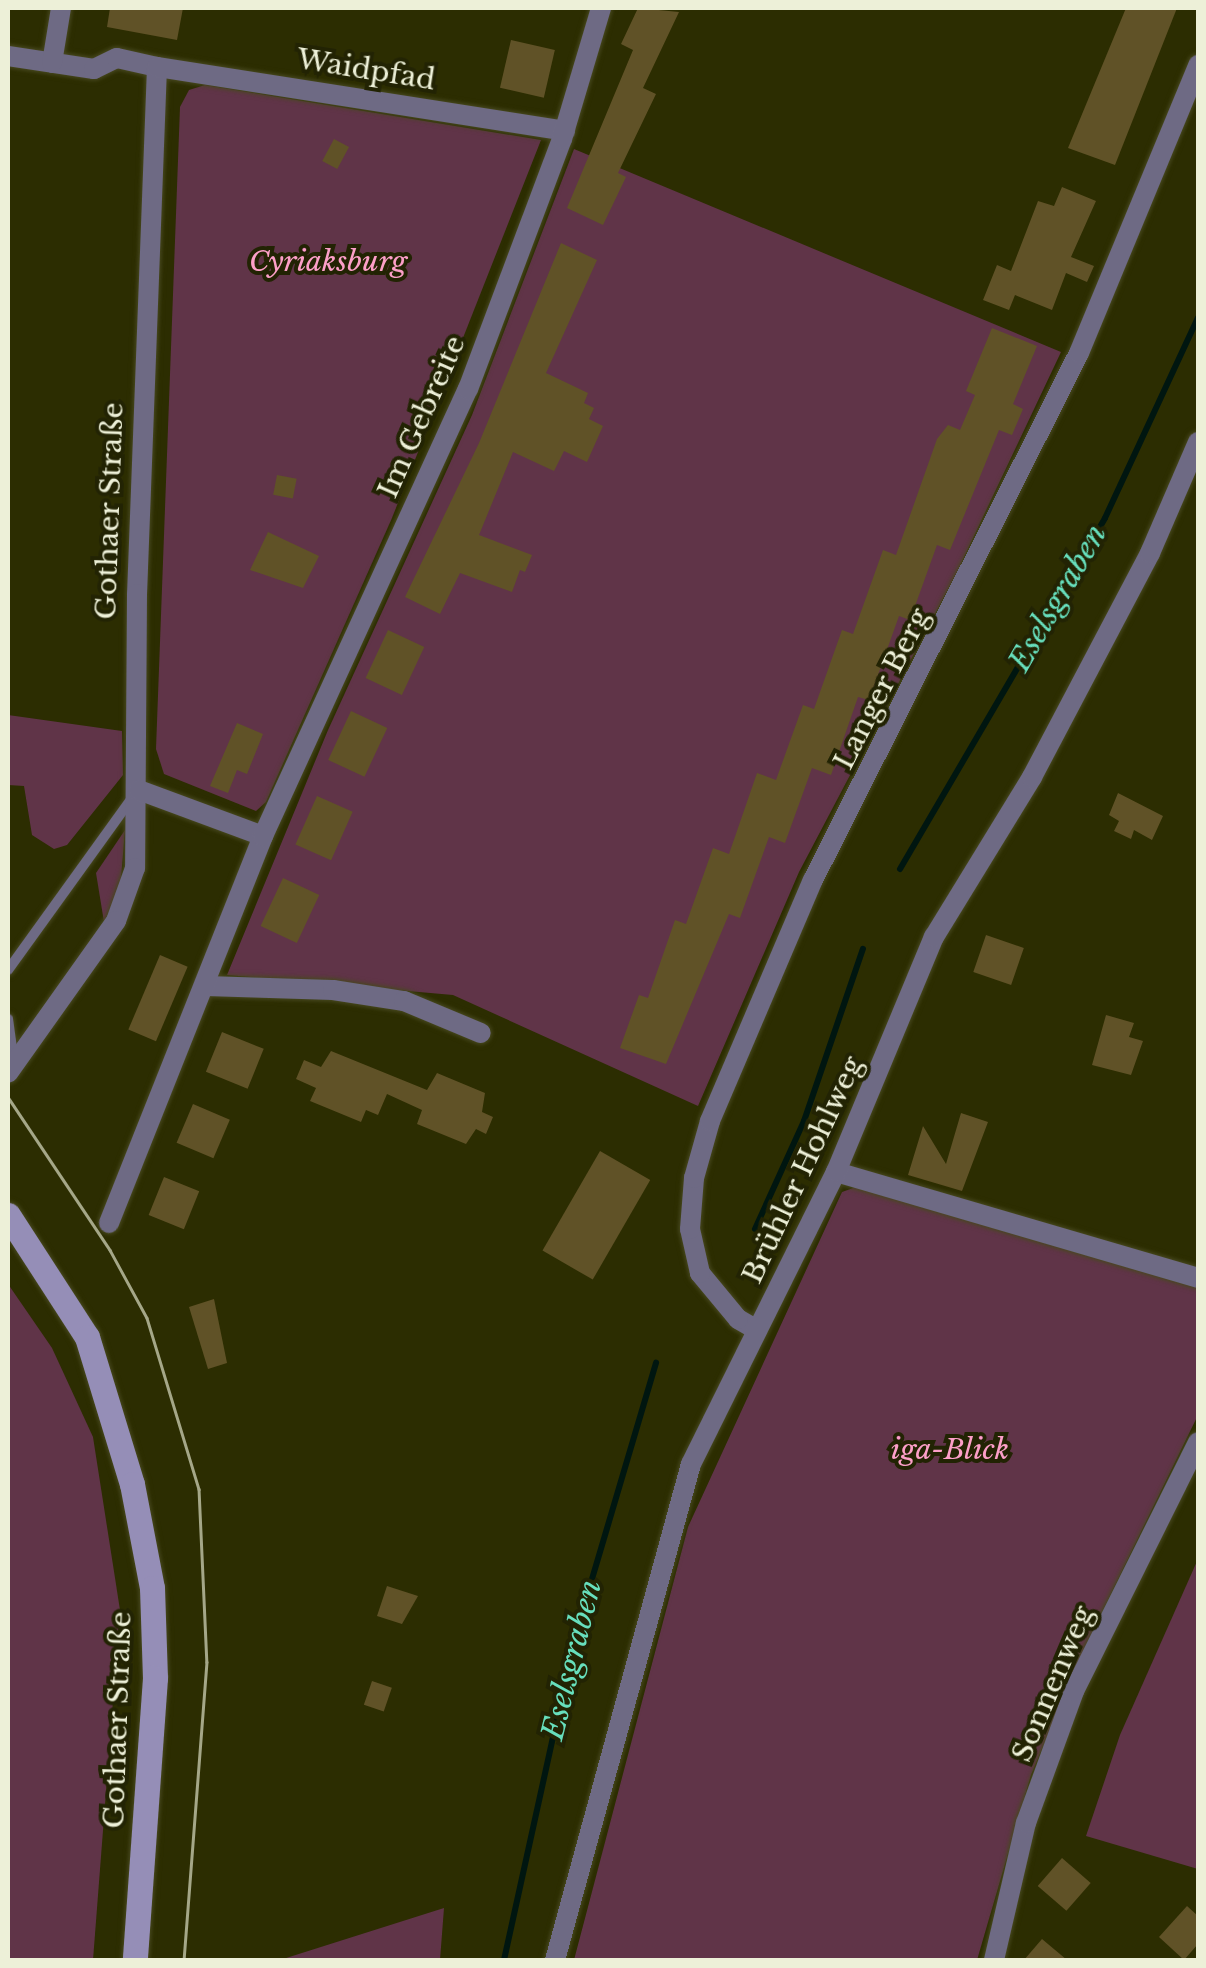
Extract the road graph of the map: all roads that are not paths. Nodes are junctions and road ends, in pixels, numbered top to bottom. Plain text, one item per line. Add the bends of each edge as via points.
1 (62, 8) edge
2 (600, 8) edge
3 (8, 56) edge
4 (52, 63) junction
5 (1198, 65) edge
6 (157, 67) junction
7 (565, 131) junction
8 (1198, 442) edge
9 (138, 790) junction
10 (263, 836) junction
11 (8, 970) edge
12 (206, 986) junction
13 (8, 1019) edge
14 (482, 1034) dead end
15 (11, 1069) edge
16 (836, 1172) junction
17 (8, 1215) edge
18 (110, 1223) dead end
19 (1198, 1278) edge
20 (757, 1330) junction
21 (1198, 1442) edge
22 (135, 1960) edge
23 (556, 1960) edge
24 (994, 1960) edge

1 - 4 street
2 - 7 street, Im Gebreite
3 - 4 street
4 - 6 street via 94,69 118,58
5 - 20 street, Langer Berg via 1079,353 806,896 710,1121 694,1178 690,1229 700,1273 738,1319
6 - 7 street, Waidpfad
6 - 9 street, Gothaer Straße via 137,594
7 - 10 street, Im Gebreite via 468,390
8 - 16 street, Brühler Hohlweg via 1150,553 1041,760 934,937
9 - 10 street
9 - 11 lane
9 - 15 street, Gothaer Straße via 135,868 116,921
10 - 12 street, Im Gebreite
12 - 14 street via 333,990 404,1001
12 - 18 street, Im Gebreite
13 - 15 lane
16 - 19 street
16 - 20 street, Brühler Hohlweg
17 - 22 main road, Gothaer Straße via 87,1337 132,1484 152,1588 156,1678
20 - 23 street, Brühler Hohlweg via 677,1507
21 - 24 street, Sonnenweg via 1074,1691 1026,1824

